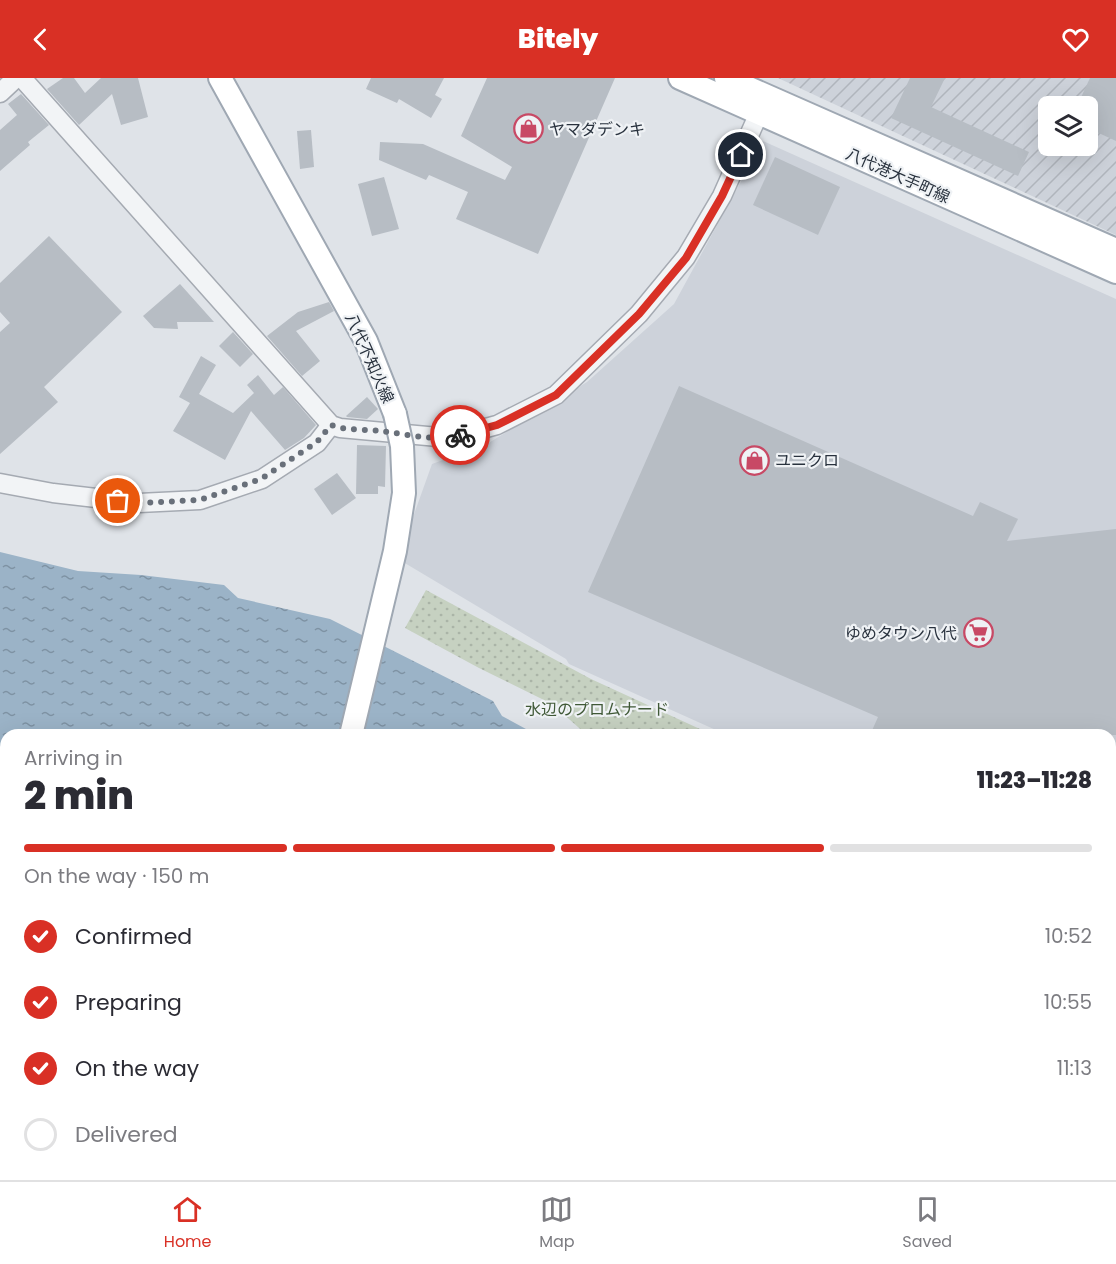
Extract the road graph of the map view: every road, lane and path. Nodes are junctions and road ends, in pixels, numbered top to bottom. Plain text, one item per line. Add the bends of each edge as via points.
1 (16, 78) edge
2 (22, 78) edge
3 (220, 78) edge
4 (680, 78) edge
5 (726, 78) edge
6 (0, 93) edge
7 (765, 105) junction
8 (1116, 250) edge
9 (1116, 272) edge
10 (331, 425) junction
11 (0, 483) edge
12 (352, 729) edge

1 - 6 street
2 - 10 street
3 - 12 main road, 八代不知火線, bridge via 366,341 395,414 402,446 404,493 395,551
4 - 7 main road, 八代港大手町線
5 - 7 main road, 八代港大手町線
7 - 8 main road, 八代港大手町線
7 - 9 main road, 八代港大手町線
7 - 10 street via 722,196 686,258 639,314 556,395 497,425 449,438
10 - 11 street via 317,442 261,479 200,500 139,503

